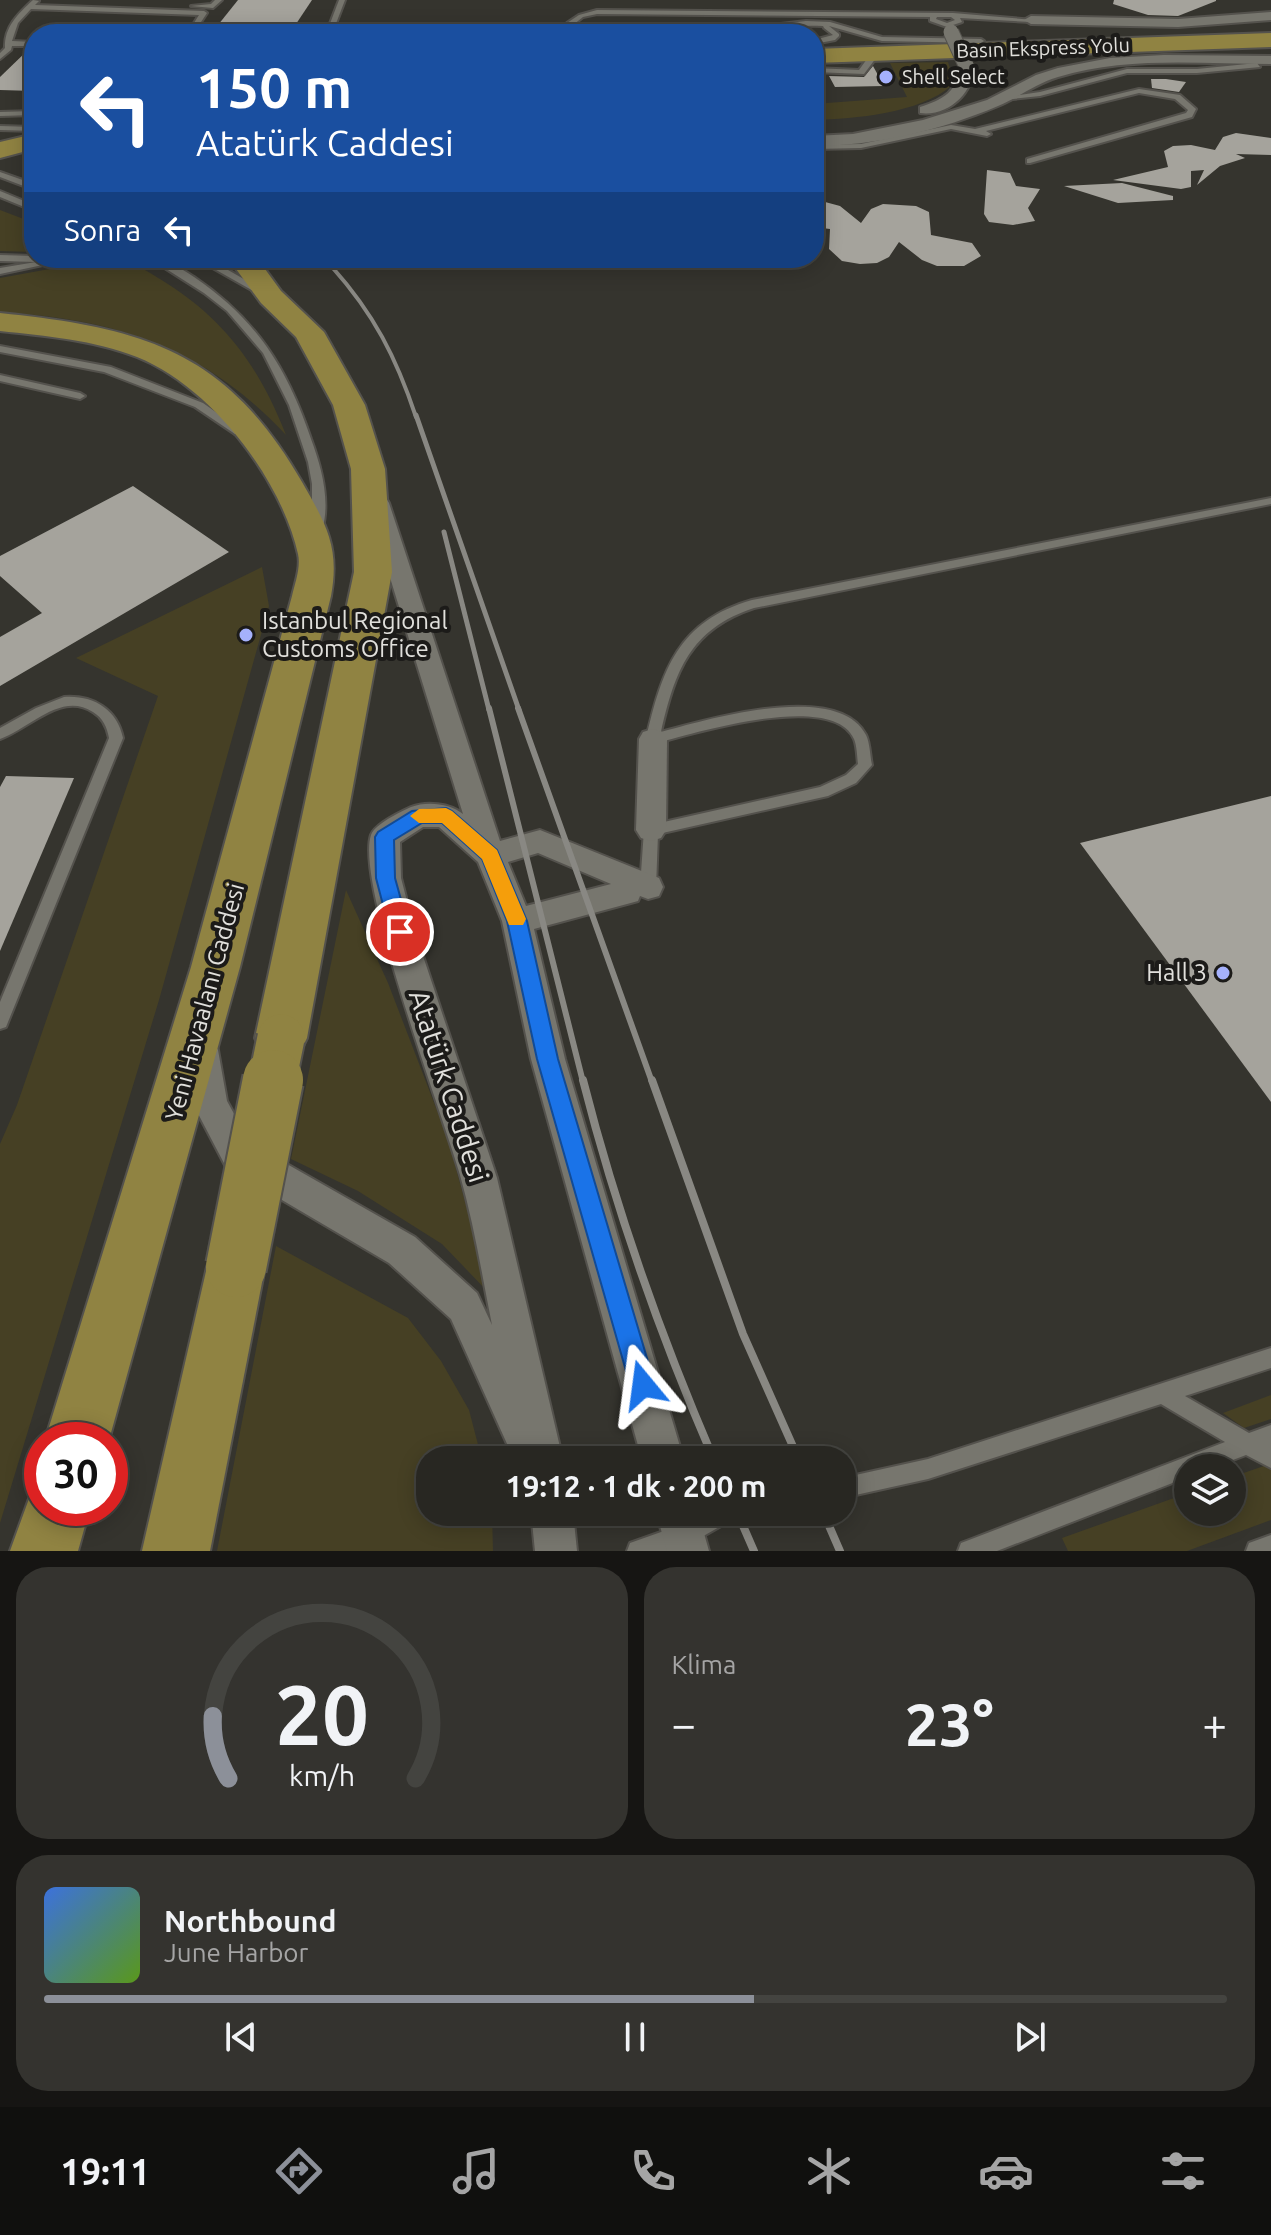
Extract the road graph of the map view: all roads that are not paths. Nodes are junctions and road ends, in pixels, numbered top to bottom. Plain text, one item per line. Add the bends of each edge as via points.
1 (37, 0) edge
2 (158, 0) edge
3 (219, 0) edge
4 (342, 0) edge
5 (30, 7) junction
6 (949, 15) junction
7 (1271, 16) edge
8 (1031, 20) junction
9 (806, 23) junction
10 (1271, 23) edge
11 (197, 24) edge
12 (333, 24) edge
13 (569, 24) edge
14 (796, 24) edge
15 (812, 24) edge
16 (946, 24) junction
17 (824, 26) edge
18 (4, 31) edge
19 (1271, 31) edge
20 (1051, 39) junction
21 (1271, 40) edge
22 (824, 41) edge
23 (981, 41) junction
24 (8, 44) junction
25 (24, 44) edge
26 (824, 44) edge
27 (1006, 49) junction
28 (875, 54) junction
29 (824, 56) edge
30 (0, 57) edge
31 (1266, 59) edge
32 (824, 70) edge
33 (24, 113) edge
34 (0, 114) edge
35 (24, 120) edge
36 (0, 121) edge
37 (824, 126) edge
38 (0, 128) edge
39 (24, 129) edge
40 (978, 131) junction
41 (993, 136) dead end
42 (824, 143) edge
43 (24, 144) edge
44 (824, 144) edge
45 (24, 149) edge
46 (0, 151) edge
47 (1030, 161) dead end
48 (0, 174) edge
49 (24, 183) edge
50 (0, 194) edge
51 (24, 204) edge
52 (0, 258) edge
53 (24, 258) edge
54 (24, 267) edge
55 (173, 268) edge
56 (218, 268) edge
57 (249, 268) edge
58 (0, 271) edge
59 (271, 297) junction
60 (0, 322) edge
61 (0, 349) edge
62 (0, 378) edge
63 (80, 396) dead end
64 (260, 447) junction
65 (368, 469) junction
66 (1271, 501) edge
67 (318, 559) junction
68 (0, 734) edge
69 (653, 739) junction
70 (651, 830) junction
71 (490, 855) junction
72 (637, 890) junction
73 (517, 921) junction
74 (0, 1022) edge
75 (198, 1033) junction
76 (1271, 1358) edge
77 (1162, 1393) junction
78 (82, 1422) edge
79 (1271, 1435) edge
80 (1245, 1445) junction
81 (528, 1446) edge
82 (539, 1446) edge
83 (659, 1446) edge
84 (1271, 1458) edge
85 (856, 1485) edge
86 (52, 1526) edge
87 (553, 1526) edge
88 (683, 1533) edge
89 (1271, 1546) edge
90 (44, 1551) edge
91 (176, 1551) edge
92 (556, 1551) edge
93 (638, 1551) edge
94 (969, 1551) edge
95 (1257, 1551) edge

1 - 5 lane
2 - 3 lane via 153,5 213,6
4 - 12 lane
5 - 11 lane via 204,13
5 - 18 lane
6 - 8 lane
6 - 16 lane
6 - 16 lane via 960,19
7 - 8 street via 1178,23
8 - 16 lane
9 - 14 lane
9 - 15 lane
9 - 23 lane via 882,39
10 - 20 main road
13 - 16 lane via 597,12 838,15
16 - 37 street, bridge via 966,65 963,89 933,108
17 - 22 lane via 837,35
18 - 24 lane
19 - 20 main road, Basın Ekspress Yolu
20 - 23 main road, Basın Ekspress Yolu
21 - 27 main road, Basın Ekspress Yolu
23 - 26 main road, Basın Ekspress Yolu
24 - 25 lane
24 - 30 lane
27 - 28 main road, Basın Ekspress Yolu
27 - 31 main road
28 - 29 main road, Basın Ekspress Yolu
28 - 32 lane via 861,72
31 - 42 street via 1070,69 964,112
33 - 34 lane
35 - 36 lane
38 - 39 lane
40 - 41 lane
40 - 44 lane via 944,128 861,146
40 - 47 lane via 1139,91 1177,97 1192,109 1189,115
43 - 46 main road
45 - 46 lane
48 - 49 lane
50 - 51 lane
52 - 53 lane
54 - 58 lane
55 - 67 lane via 230,309 266,347 294,396 317,476
56 - 59 lane
57 - 59 main road
59 - 65 main road via 309,332 329,365 349,405
60 - 64 main road via 119,340 171,360 217,394
61 - 64 lane via 107,369 199,405
62 - 63 lane
64 - 67 main road via 290,492
65 - 71 street, Atatürk Caddesi
65 - 91 main road, bridge via 373,572
66 - 69 lane via 737,607 695,636 672,670
67 - 75 main road, Yeni Havaalanı Caddesi
68 - 74 lane via 62,702 106,714 116,738
69 - 70 street
69 - 70 lane via 775,711 804,711 844,719 866,747 865,765 851,779 823,792
70 - 72 lane
71 - 72 street via 540,841
71 - 73 street, Atatürk Caddesi
71 - 82 street, Atatürk Caddesi via 446,816 418,816 385,837 386,878 479,1178
72 - 73 street
73 - 83 street, Atatürk Caddesi via 548,1059
75 - 78 main road, Yeni Havaalanı Caddesi
75 - 81 street via 210,1104 238,1155 402,1250 464,1306
76 - 77 lane
77 - 80 lane
77 - 85 lane via 928,1469
79 - 80 lane
80 - 84 lane
80 - 94 lane
86 - 90 main road
87 - 92 street
88 - 93 lane
89 - 95 lane

